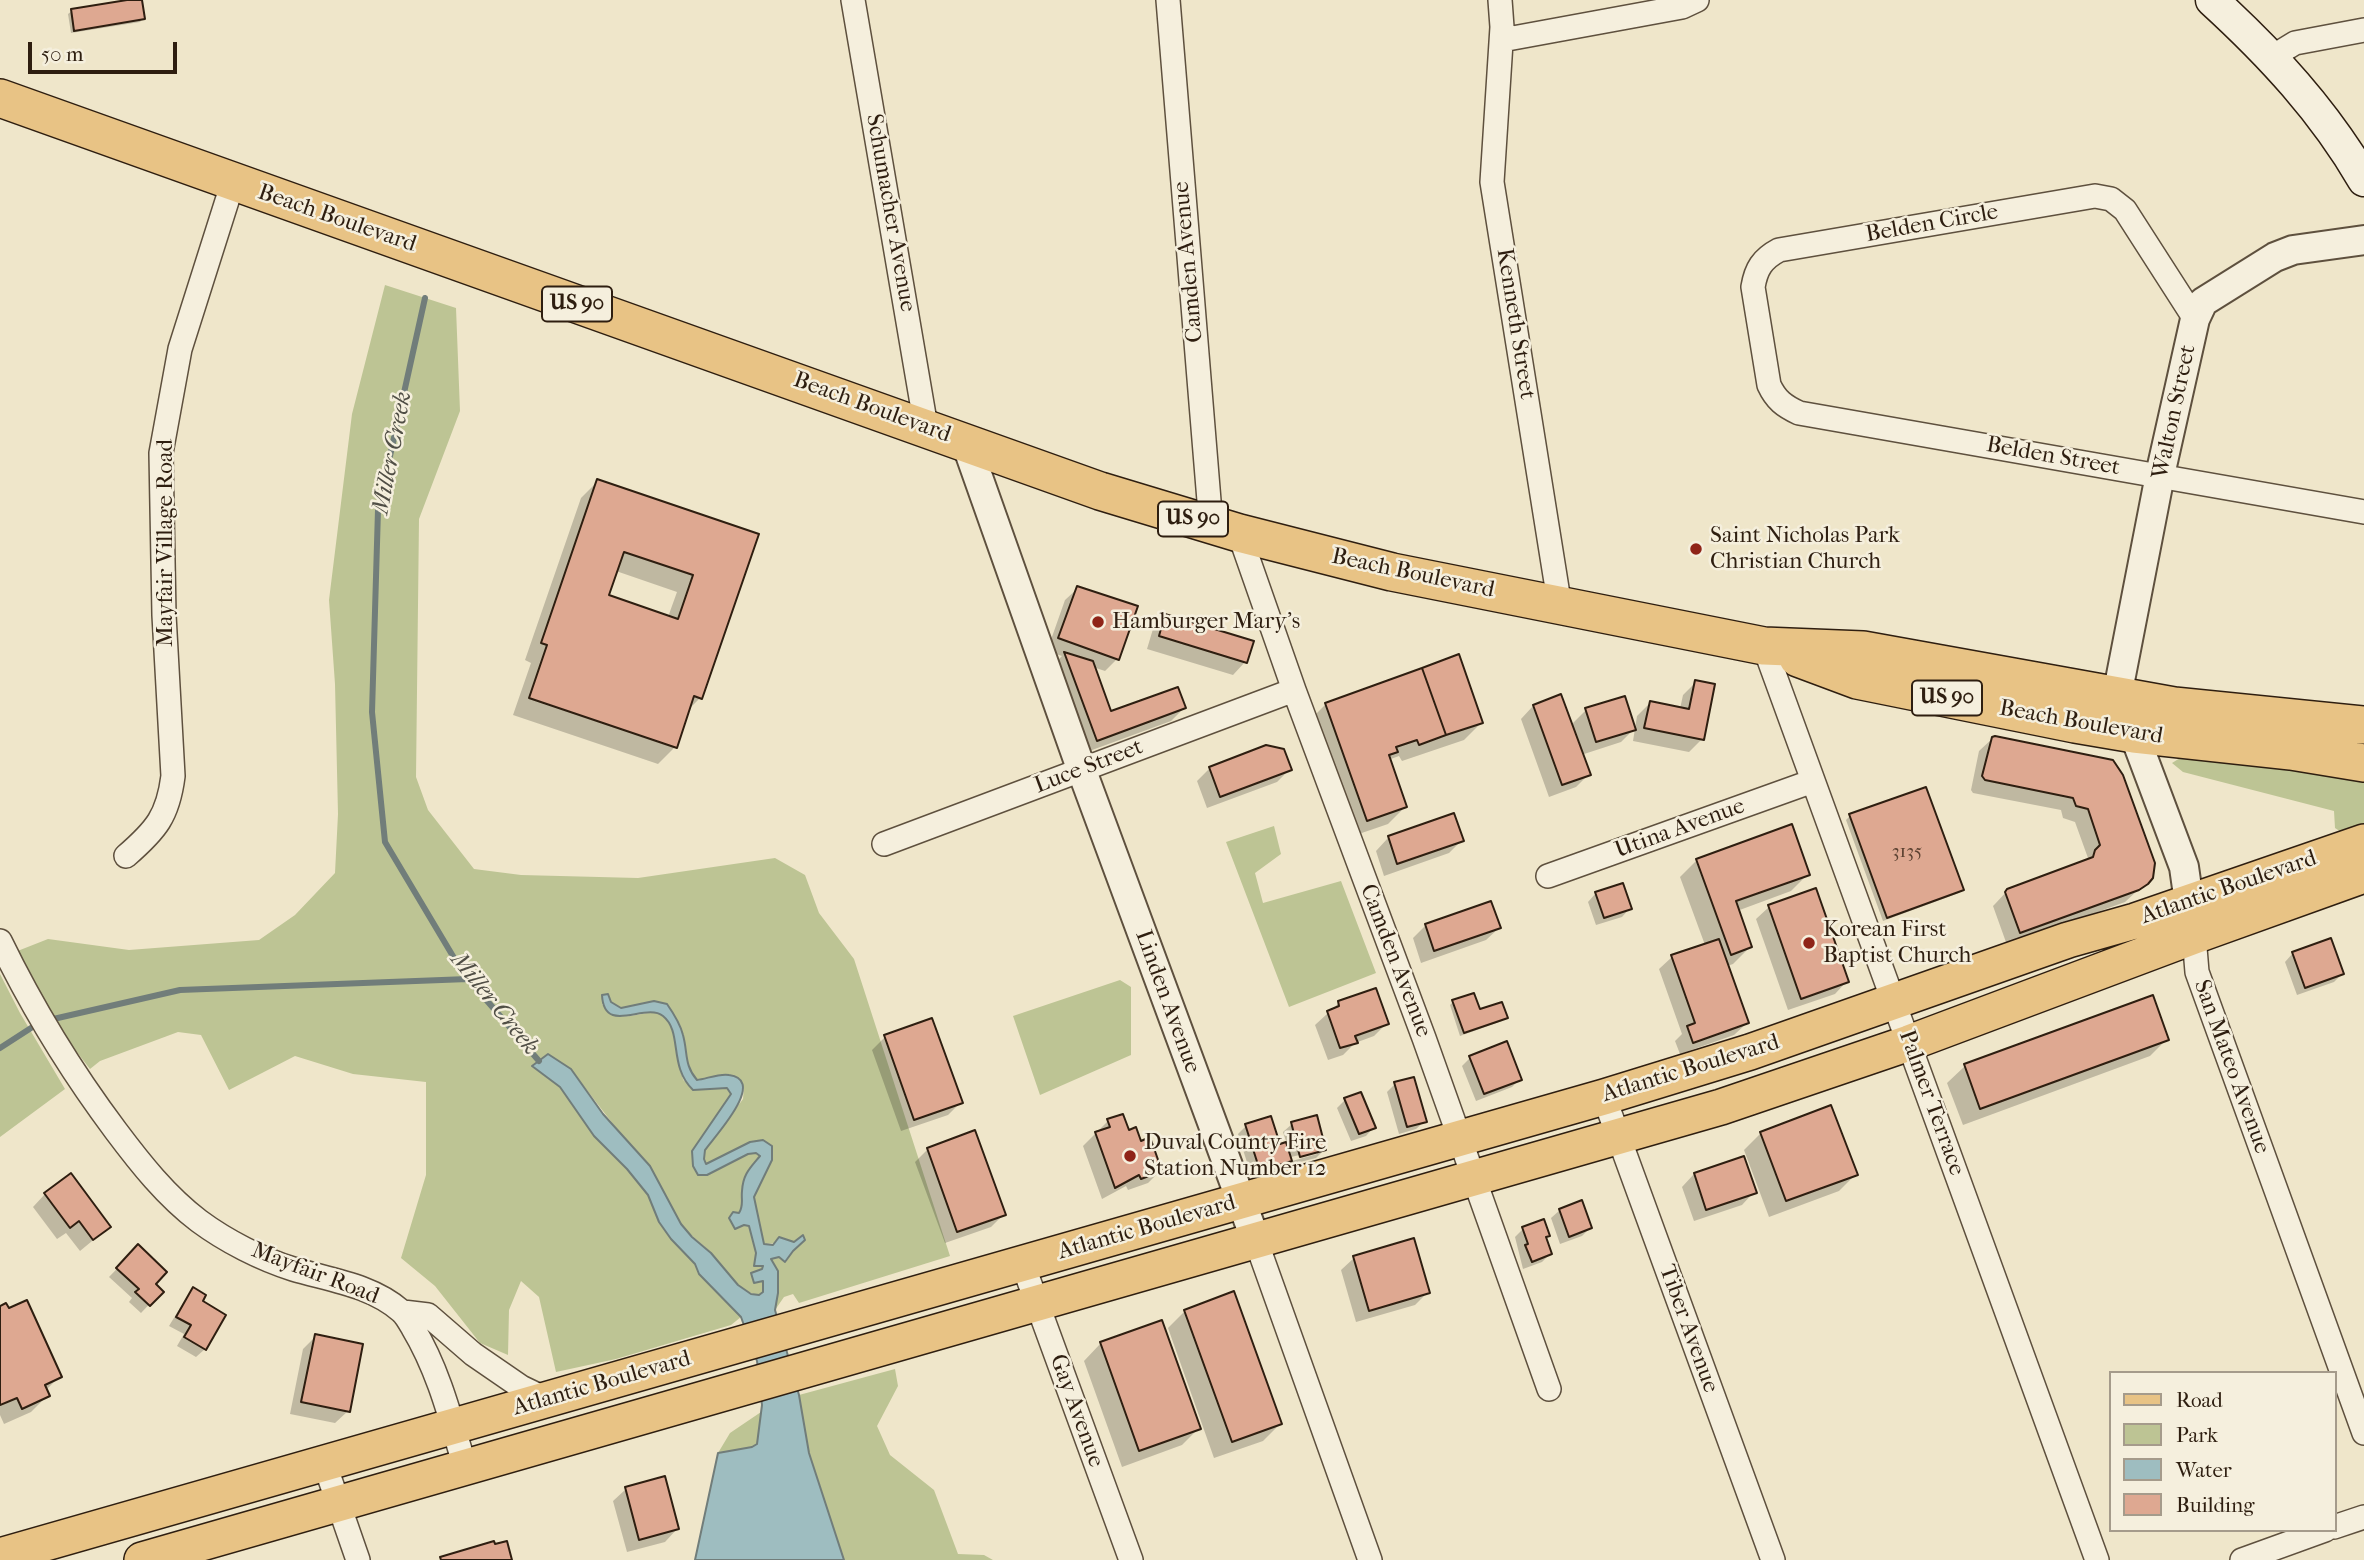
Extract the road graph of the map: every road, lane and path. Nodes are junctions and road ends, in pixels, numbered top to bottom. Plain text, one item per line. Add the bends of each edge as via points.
1 (853, 0) edge
2 (1168, 0) edge
3 (1500, 0) edge
4 (1697, 0) edge
5 (2212, 0) edge
6 (2364, 30) edge
7 (1502, 40) junction
8 (2272, 57) junction
9 (0, 99) edge
10 (2364, 180) edge
11 (233, 182) junction
12 (2364, 240) edge
13 (2195, 319) junction
14 (1785, 407) joint
15 (926, 427) junction
16 (966, 443) junction
17 (2160, 475) junction
18 (2364, 512) edge
19 (1225, 529) junction
20 (1560, 607) junction
21 (1764, 646) junction
22 (1294, 690) junction
23 (2117, 696) junction
24 (2364, 726) edge
25 (2134, 734) junction
26 (2364, 763) edge
27 (1082, 771) junction
28 (1813, 781) junction
29 (2364, 842) edge
30 (884, 844) dead end
31 (126, 856) dead end
32 (1548, 876) dead end
33 (2364, 876) edge
34 (2189, 902) junction
35 (2194, 936) junction
36 (0, 941) edge
37 (1894, 1002) junction
38 (1909, 1043) junction
39 (1604, 1097) junction
40 (1459, 1138) junction
41 (1619, 1138) junction
42 (1474, 1180) junction
43 (1241, 1201) junction
44 (1256, 1241) junction
45 (1023, 1262) junction
46 (1037, 1304) junction
47 (403, 1312) junction
48 (1549, 1389) dead end
49 (546, 1399) junction
50 (453, 1426) junction
51 (2364, 1433) edge
52 (324, 1462) junction
53 (465, 1467) junction
54 (339, 1504) junction
55 (2364, 1517) edge
56 (2336, 1526) edge
57 (2319, 1532) edge
58 (48, 1551) edge
59 (0, 1556) edge
60 (142, 1560) edge
61 (358, 1560) edge
62 (1131, 1560) edge
63 (1370, 1560) edge
64 (1773, 1560) edge
65 (2097, 1560) edge
66 (2242, 1560) edge

1 - 15 street, Schumacher Avenue
2 - 19 street, Camden Avenue
3 - 7 street, Kenneth Street
4 - 7 street via 1682,7
5 - 8 main road
6 - 8 street via 2295,43
7 - 20 street, Kenneth Street via 1492,183
8 - 10 main road via 2304,92
9 - 11 highway, Beach Boulevard / US 90
11 - 15 highway, Beach Boulevard / US 90
11 - 31 street, Mayfair Village Road via 180,349 161,453 173,776 170,799 150,835
12 - 13 street, Walton Street via 2275,257 2203,302
13 - 14 street, Belden Circle via 2125,210 2111,199 2095,196 1779,250 1761,263 1753,287 1769,385
13 - 17 street, Walton Street
14 - 17 street, Belden Street via 1798,413
15 - 16 highway, Beach Boulevard / US 90
16 - 19 highway, Beach Boulevard / US 90
16 - 27 street, Linden Avenue
17 - 18 street, Belden Street
17 - 23 street, Walton Street
19 - 20 highway, Beach Boulevard / US 90 via 1392,572
19 - 22 street, Camden Avenue
20 - 21 highway, Beach Boulevard / US 90
21 - 23 highway, Beach Boulevard / US 90 via 1863,650
21 - 25 highway, Beach Boulevard / US 90 via 1857,680
21 - 28 street, Palmer Terrace
22 - 27 street, Luce Street
22 - 40 street, Camden Avenue
23 - 24 highway, Beach Boulevard / US 90
23 - 25 main road, San Mateo Avenue
25 - 26 highway, Beach Boulevard / US 90
25 - 34 street, San Mateo Avenue via 2185,867
27 - 30 street, Luce Street
27 - 43 street, Linden Avenue
28 - 32 street, Utina Avenue
28 - 37 street, Palmer Terrace
29 - 34 main road, Atlantic Boulevard
33 - 35 main road, Atlantic Boulevard
34 - 35 street, San Mateo Avenue
34 - 37 main road, Atlantic Boulevard
35 - 38 main road, Atlantic Boulevard
35 - 51 street, San Mateo Avenue via 2197,972
36 - 47 street, Mayfair Road via 50,1036 95,1103 134,1155 184,1209 259,1255 346,1282
37 - 38 street, Palmer Terrace
37 - 39 main road, Atlantic Boulevard
38 - 41 main road, Atlantic Boulevard
38 - 65 street, Palmer Terrace
39 - 40 main road, Atlantic Boulevard
39 - 41 street, Tiber Avenue
40 - 42 street, Camden Avenue
40 - 43 main road, Atlantic Boulevard
41 - 42 main road, Atlantic Boulevard
41 - 64 street, Tiber Avenue
42 - 44 main road, Atlantic Boulevard
42 - 48 street, Camden Avenue
43 - 44 street, Linden Avenue
43 - 45 main road, Atlantic Boulevard
44 - 46 main road, Atlantic Boulevard
44 - 63 street, Linden Avenue
45 - 46 street, Gay Avenue
45 - 49 main road, Atlantic Boulevard
46 - 53 main road, Atlantic Boulevard
46 - 62 street, Gay Avenue
47 - 49 street via 428,1315 473,1354
47 - 50 street, Mayfair Road via 426,1348
49 - 50 main road, Atlantic Boulevard
50 - 52 main road, Atlantic Boulevard
50 - 53 street, Mayfair Road
52 - 54 street
52 - 58 main road, Atlantic Boulevard
53 - 54 main road, Atlantic Boulevard
54 - 60 main road, Atlantic Boulevard
54 - 61 street
55 - 56 street
57 - 66 street
58 - 59 main road, Atlantic Boulevard

